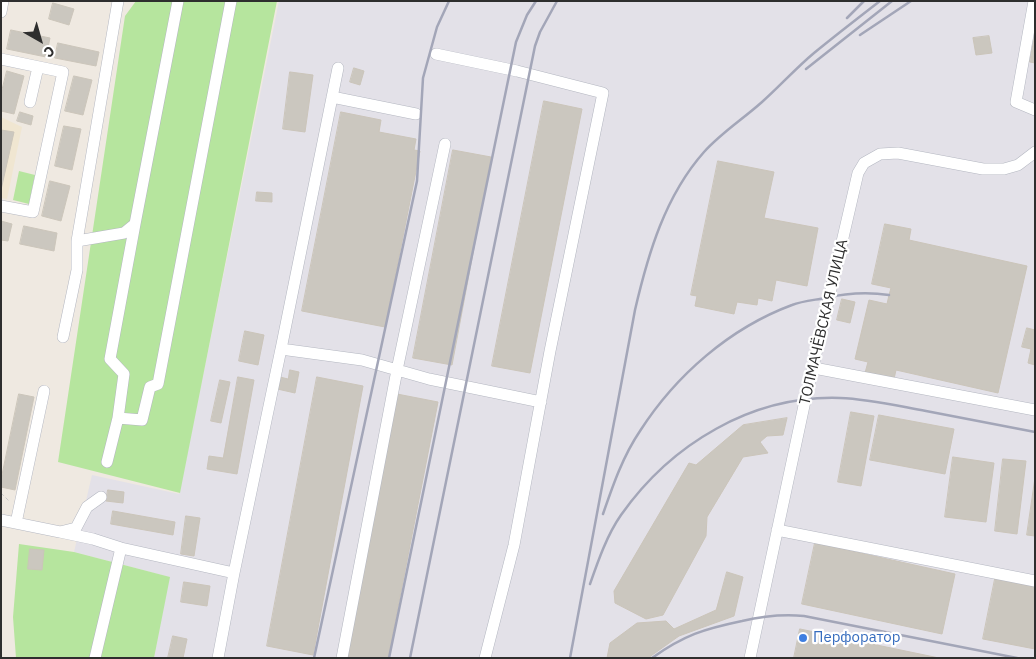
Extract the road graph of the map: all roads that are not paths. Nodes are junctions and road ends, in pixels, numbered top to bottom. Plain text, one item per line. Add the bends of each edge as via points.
1 (3, 1) edge
2 (118, 1) edge
3 (178, 1) edge
4 (232, 1) edge
5 (1034, 1) edge
6 (1, 12) edge
7 (436, 54) dead end
8 (1, 59) edge
9 (38, 67) junction
10 (338, 68) dead end
11 (332, 97) junction
12 (30, 102) dead end
13 (1035, 110) edge
14 (416, 114) dead end
15 (445, 144) dead end
16 (1035, 152) edge
17 (1, 206) edge
18 (135, 224) junction
19 (77, 241) junction
20 (63, 337) dead end
21 (281, 348) junction
22 (814, 368) junction
23 (397, 370) junction
24 (44, 391) dead end
25 (541, 402) junction
26 (1035, 410) edge
27 (118, 418) junction
28 (108, 462) dead end
29 (101, 497) dead end
30 (1, 520) edge
31 (16, 523) junction
32 (777, 530) junction
33 (60, 532) junction
34 (121, 548) junction
35 (234, 573) junction
36 (1035, 581) edge
37 (95, 658) edge
38 (218, 658) edge
39 (342, 658) edge
40 (485, 658) edge
41 (750, 658) edge

1 - 6 street
2 - 19 street
3 - 18 street
4 - 27 street via 158,384 150,387 142,420
5 - 13 street via 1016,102
7 - 25 street via 603,93
8 - 9 street
9 - 12 street
9 - 17 street via 63,72 33,212
10 - 11 street
11 - 14 street
11 - 21 street
15 - 23 street
16 - 22 street, ТОЛМАЧЁВСКАЯ УЛИЦА via 1018,165 1004,169 983,169 898,152 880,154 864,163 858,173
18 - 19 street via 124,233
18 - 27 street via 110,359 124,374
19 - 20 street via 77,270
21 - 23 street via 362,360
21 - 35 street
22 - 26 street
22 - 32 street, ТОЛМАЧЁВСКАЯ УЛИЦА
23 - 25 street
23 - 39 street
24 - 31 street
25 - 40 street via 514,545
27 - 28 street
29 - 33 street via 87,507 76,528
30 - 31 street
31 - 33 street
32 - 36 street
32 - 41 street, ТОЛМАЧЁВСКАЯ УЛИЦА
33 - 34 street
34 - 35 street
34 - 37 street
35 - 38 street

